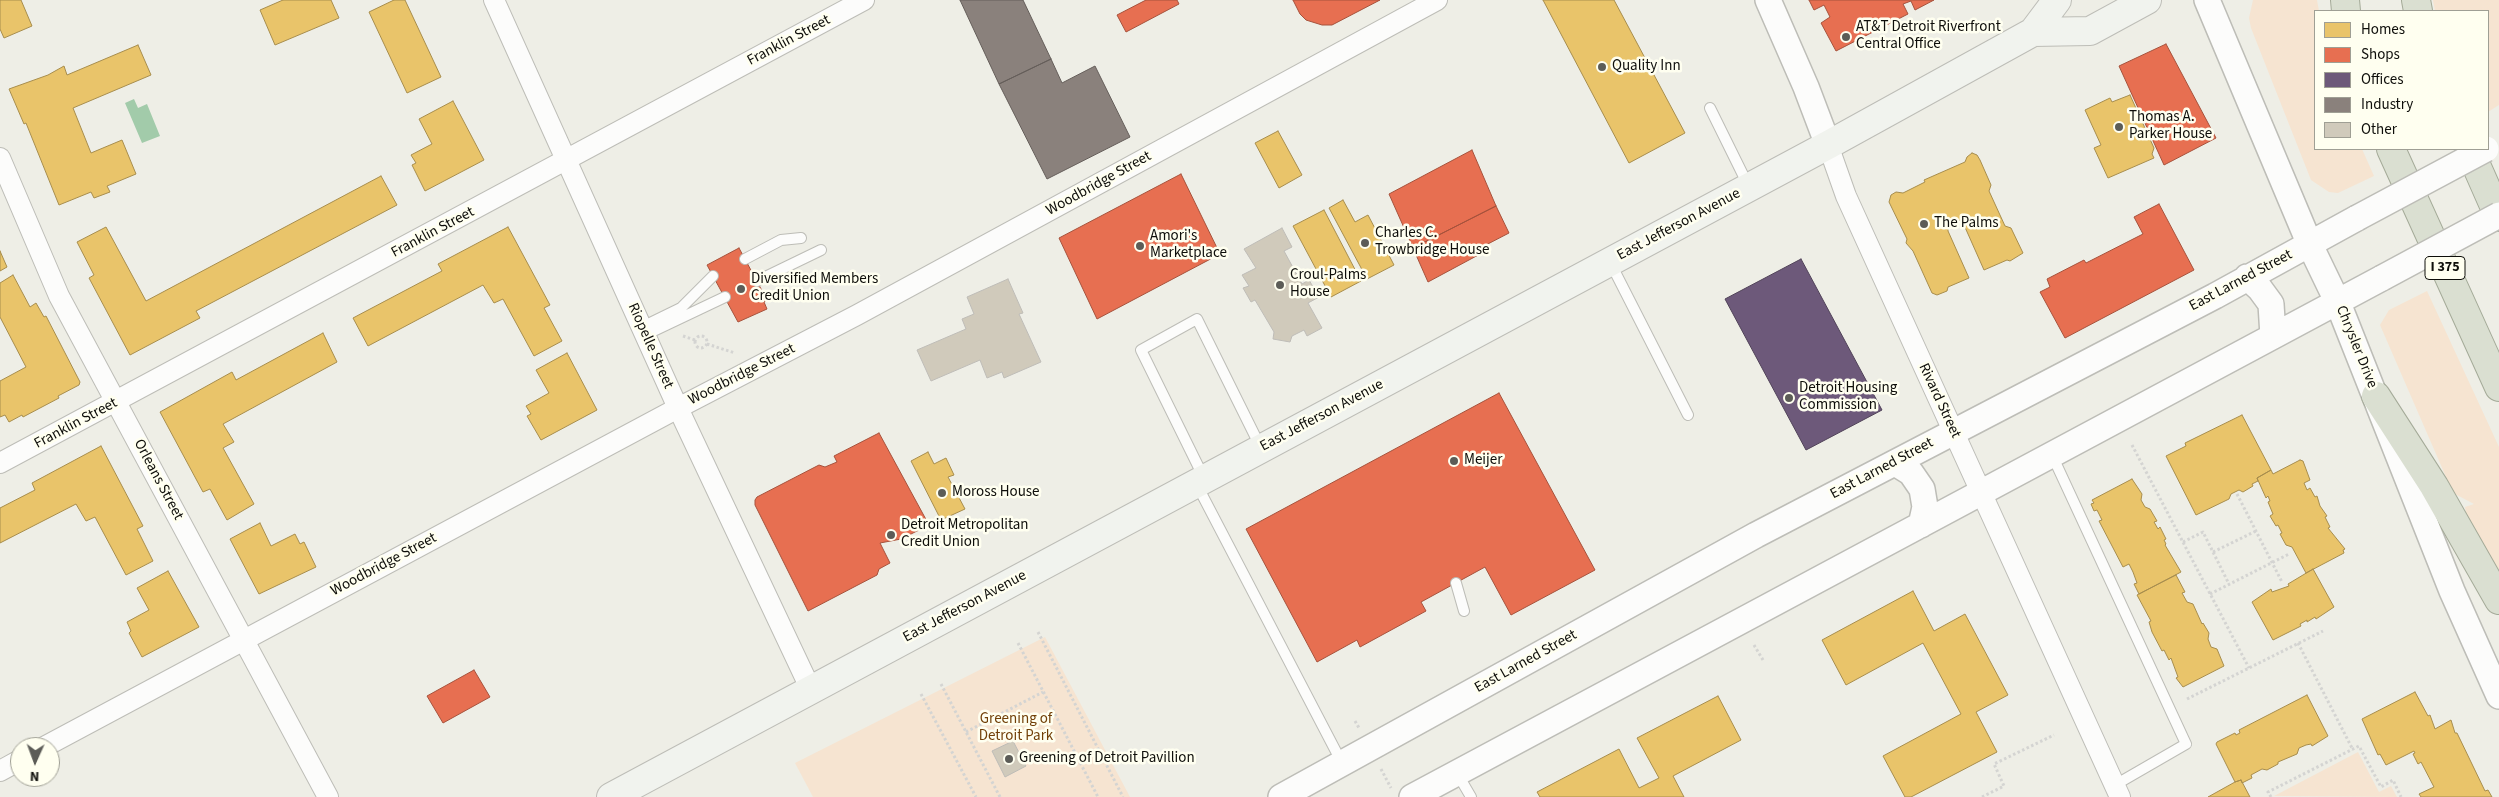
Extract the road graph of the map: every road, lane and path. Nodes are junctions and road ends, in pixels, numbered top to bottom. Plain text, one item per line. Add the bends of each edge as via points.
1 (494, 0) edge
2 (864, 0) edge
3 (1437, 0) edge
4 (1768, 0) edge
5 (2057, 0) edge
6 (2147, 0) edge
7 (2207, 0) edge
8 (2033, 32) junction
9 (1710, 108) dead end
10 (1828, 145) junction
11 (2391, 150) edge
12 (2469, 150) edge
13 (2483, 150) edge
14 (0, 158) edge
15 (567, 161) junction
16 (1749, 188) junction
17 (2499, 216) edge
18 (801, 238) dead end
19 (2310, 245) junction
20 (821, 250) dead end
21 (745, 259) dead end
22 (1610, 262) junction
23 (713, 276) dead end
24 (2247, 277) junction
25 (757, 281) dead end
26 (725, 297) dead end
27 (2338, 303) junction
28 (643, 331) junction
29 (2273, 336) junction
30 (707, 344) dead end
31 (736, 353) dead end
32 (2499, 386) edge
33 (2376, 396) junction
34 (116, 403) junction
35 (678, 408) junction
36 (1688, 415) dead end
37 (1953, 432) junction
38 (2132, 445) dead end
39 (1262, 449) junction
40 (2052, 455) junction
41 (1895, 462) junction
42 (0, 464) edge
43 (1200, 481) junction
44 (1980, 493) junction
45 (2237, 494) dead end
46 (1921, 525) junction
47 (2256, 531) junction
48 (2183, 542) junction
49 (2213, 552) junction
50 (2289, 554) dead end
51 (2272, 563) junction
52 (2282, 582) dead end
53 (1456, 583) dead end
54 (2229, 584) junction
55 (2210, 594) junction
56 (2499, 600) edge
57 (1464, 611) dead end
58 (2323, 631) dead end
59 (1038, 632) dead end
60 (244, 640) junction
61 (1018, 643) dead end
62 (2298, 643) junction
63 (1754, 645) dead end
64 (1763, 660) dead end
65 (2249, 668) junction
66 (941, 684) dead end
67 (811, 690) junction
68 (1043, 692) junction
69 (921, 694) dead end
70 (2499, 696) edge
71 (2187, 699) dead end
72 (966, 732) junction
73 (2054, 735) dead end
74 (60, 738) edge
75 (2353, 750) junction
76 (1342, 764) junction
77 (1457, 773) junction
78 (2117, 791) edge
79 (328, 797) edge
80 (611, 797) edge
81 (976, 797) edge
82 (1000, 797) edge
83 (1098, 797) edge
84 (1123, 797) edge
85 (1281, 797) edge
86 (1412, 797) edge
87 (1471, 797) edge
88 (1982, 797) edge
89 (2271, 797) edge
90 (2401, 797) edge

1 - 15 street, Riopelle Street
2 - 15 street, Franklin Street
3 - 35 street, Woodbridge Street via 866,311
4 - 10 street, Rivard Street
5 - 8 main road, East Jefferson Avenue
6 - 8 main road, East Jefferson Avenue via 2090,30
7 - 19 street, Chrysler Drive
8 - 10 main road, East Jefferson Avenue
9 - 16 lane
10 - 16 main road, East Jefferson Avenue
10 - 37 street, Rivard Street via 1846,196
11 - 32 highway, I 375
12 - 17 highway
13 - 19 street, East Larned Street, bridge
14 - 34 street, Orleans Street via 59,296
15 - 28 street, Riopelle Street
15 - 34 street, Franklin Street
16 - 22 main road, East Jefferson Avenue
17 - 27 street, bridge
18 - 21 lane via 781,240
19 - 24 street, East Larned Street
19 - 27 street, Chrysler Drive
20 - 25 lane
22 - 36 lane
22 - 39 main road, East Jefferson Avenue
23 - 28 lane via 681,308
24 - 29 street via 2271,304
24 - 37 street, East Larned Street
26 - 28 lane
27 - 29 street
27 - 33 street, Chrysler Drive
28 - 35 street, Riopelle Street
29 - 40 street
30 - 31 path
33 - 56 highway via 2434,486
33 - 70 street, Chrysler Drive via 2452,591
34 - 42 street, Franklin Street
34 - 60 street, Orleans Street
35 - 60 street, Woodbridge Street
35 - 67 street, Riopelle Street
37 - 41 street, East Larned Street
37 - 44 street, Rivard Street
38 - 48 path
39 - 43 main road, East Jefferson Avenue
39 - 43 lane via 1198,319 1141,350
40 - 44 street
40 - 78 lane via 2186,744
41 - 46 street via 1911,473 1922,489 1925,507
41 - 76 street, East Larned Street
43 - 67 main road, East Jefferson Avenue
43 - 76 lane
44 - 46 street
44 - 78 street, Rivard Street
45 - 47 path
46 - 77 street
47 - 49 path
47 - 51 path
48 - 49 path via 2203,532
48 - 55 path
49 - 54 path
50 - 51 path
51 - 52 path
51 - 54 path
53 - 57 lane
54 - 55 path
55 - 65 path
58 - 62 path
59 - 84 path
60 - 74 street, Woodbridge Street
60 - 79 street, Orleans Street
61 - 68 path
62 - 65 path
62 - 75 path
63 - 64 path
65 - 71 path
66 - 72 path
67 - 80 main road, East Jefferson Avenue
68 - 72 path
68 - 83 path
69 - 81 path
72 - 82 path
73 - 88 path via 1994,764 2004,786
75 - 89 path via 2268,792
75 - 90 path via 2359,746 2381,787 2393,780
76 - 85 street, East Larned Street
77 - 86 street
77 - 87 lane

